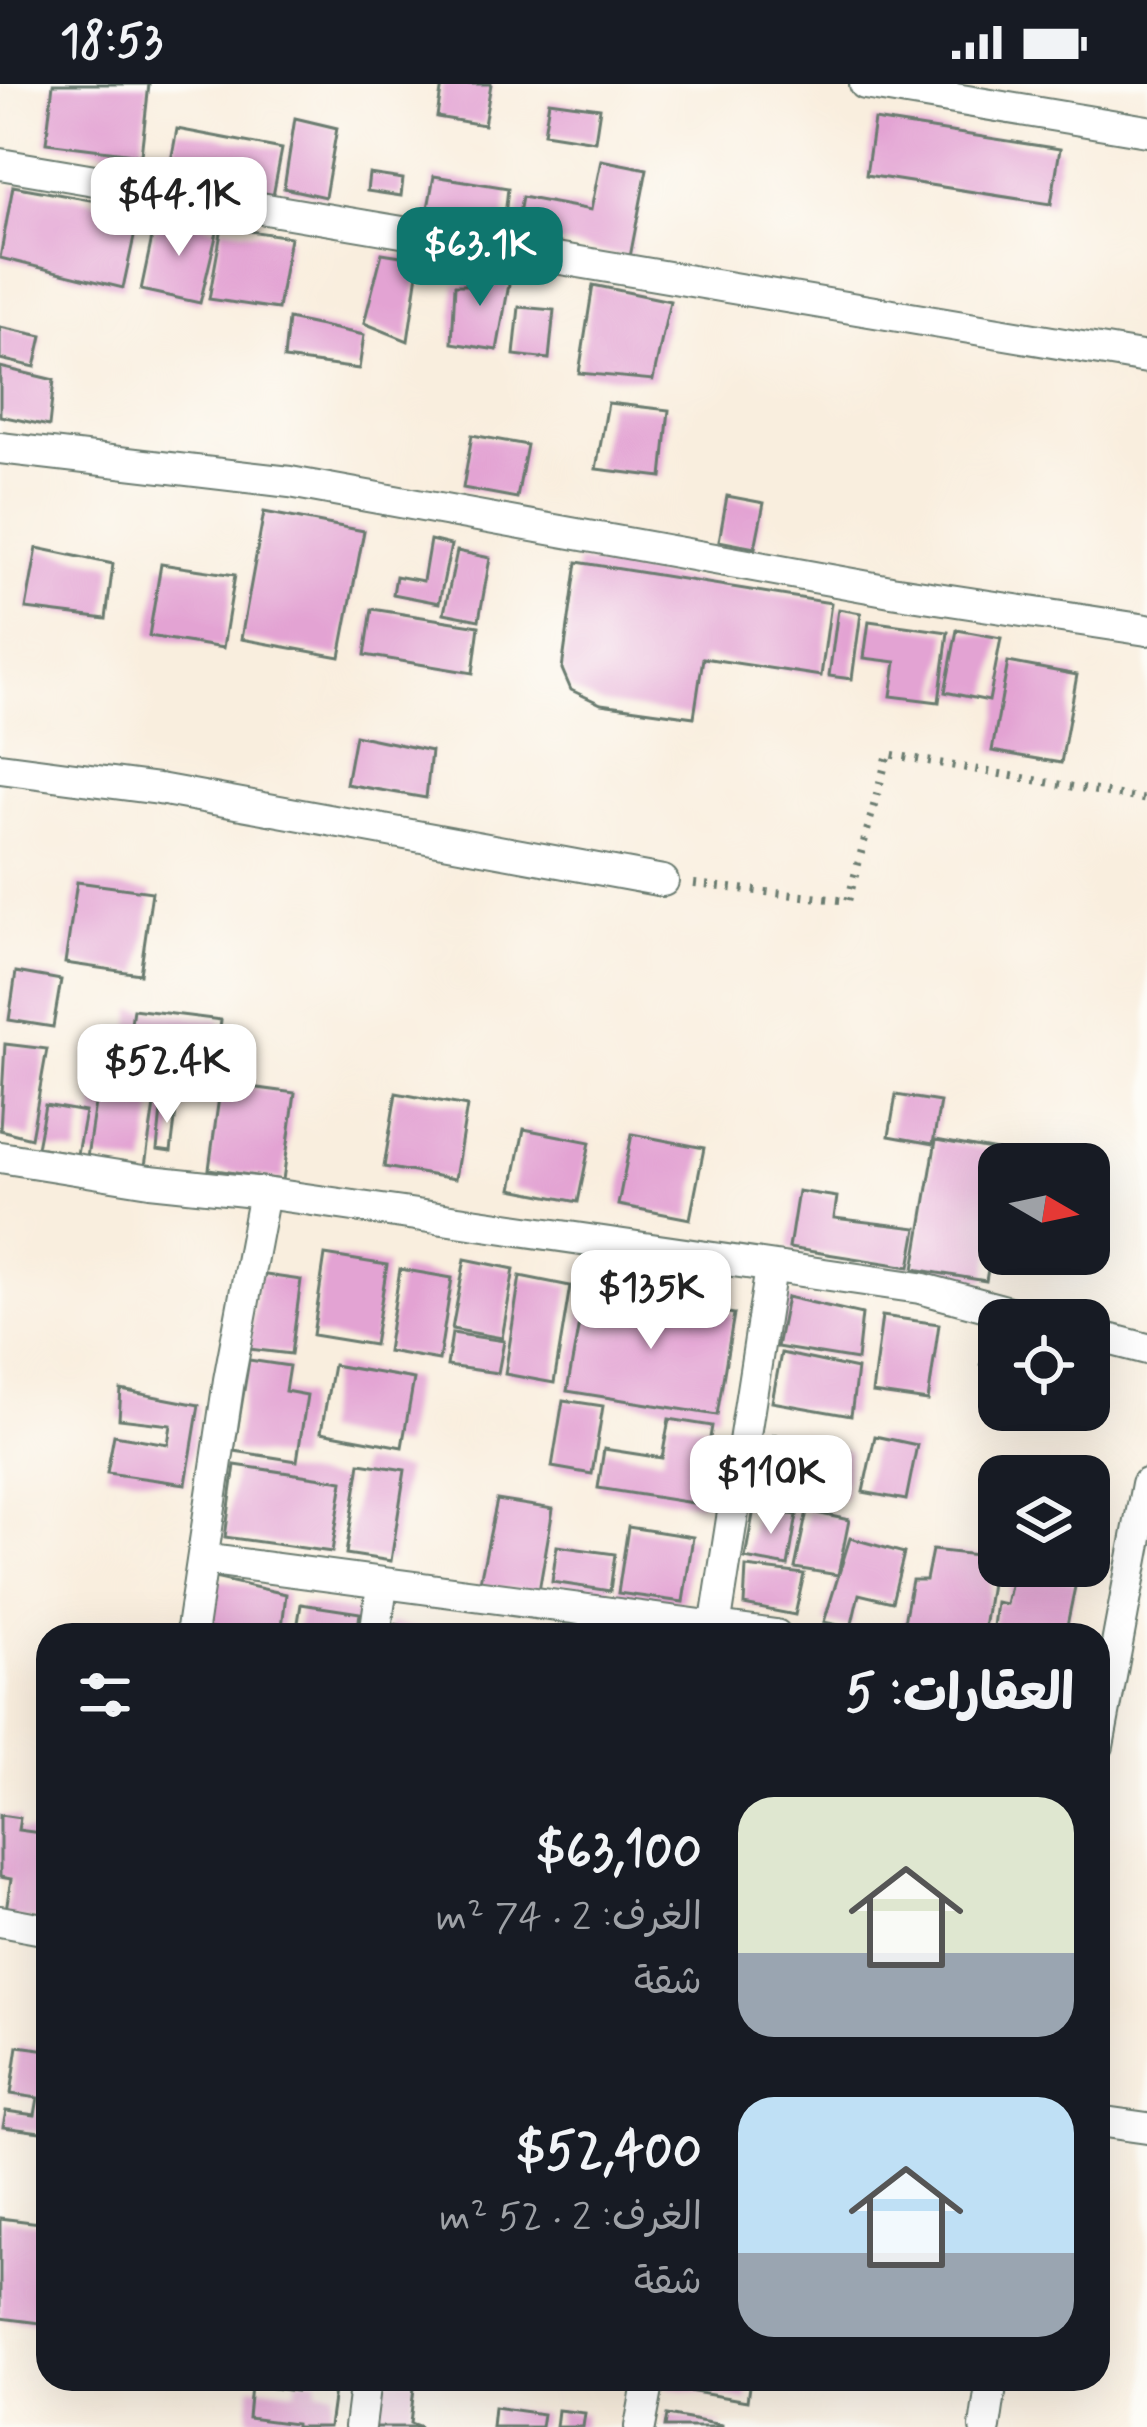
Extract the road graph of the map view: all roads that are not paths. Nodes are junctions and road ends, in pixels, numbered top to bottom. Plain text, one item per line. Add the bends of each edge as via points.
1 (865, 84) edge
2 (1147, 131) edge
3 (0, 164) edge
4 (1147, 358) edge
5 (0, 448) edge
6 (1147, 629) edge
7 (0, 768) edge
8 (663, 881) road end
9 (0, 1156) edge
10 (264, 1193) junction
11 (771, 1268) junction
12 (978, 1304) edge
13 (1110, 1339) edge
14 (1147, 1349) edge
15 (1147, 1484) edge
16 (203, 1559) junction
17 (382, 1586) junction
18 (193, 1623) edge
19 (376, 1623) edge
20 (675, 1623) edge
21 (716, 1623) edge
22 (1110, 1653) edge
23 (0, 1921) edge
24 (36, 1928) edge
25 (1110, 2123) edge
26 (1147, 2128) edge
27 (364, 2391) edge
28 (647, 2391) edge
29 (990, 2391) edge
30 (360, 2427) edge
31 (640, 2427) edge
32 (985, 2427) edge

1 - 2 street
3 - 4 street
5 - 6 street via 290,482
7 - 8 street via 159,789
9 - 10 street
10 - 11 street
10 - 16 street
11 - 12 street
11 - 21 street
13 - 14 street
15 - 22 street
16 - 17 street
16 - 18 street
17 - 19 street
17 - 20 street
23 - 24 street
25 - 26 street
27 - 30 street
28 - 31 street
29 - 32 street

